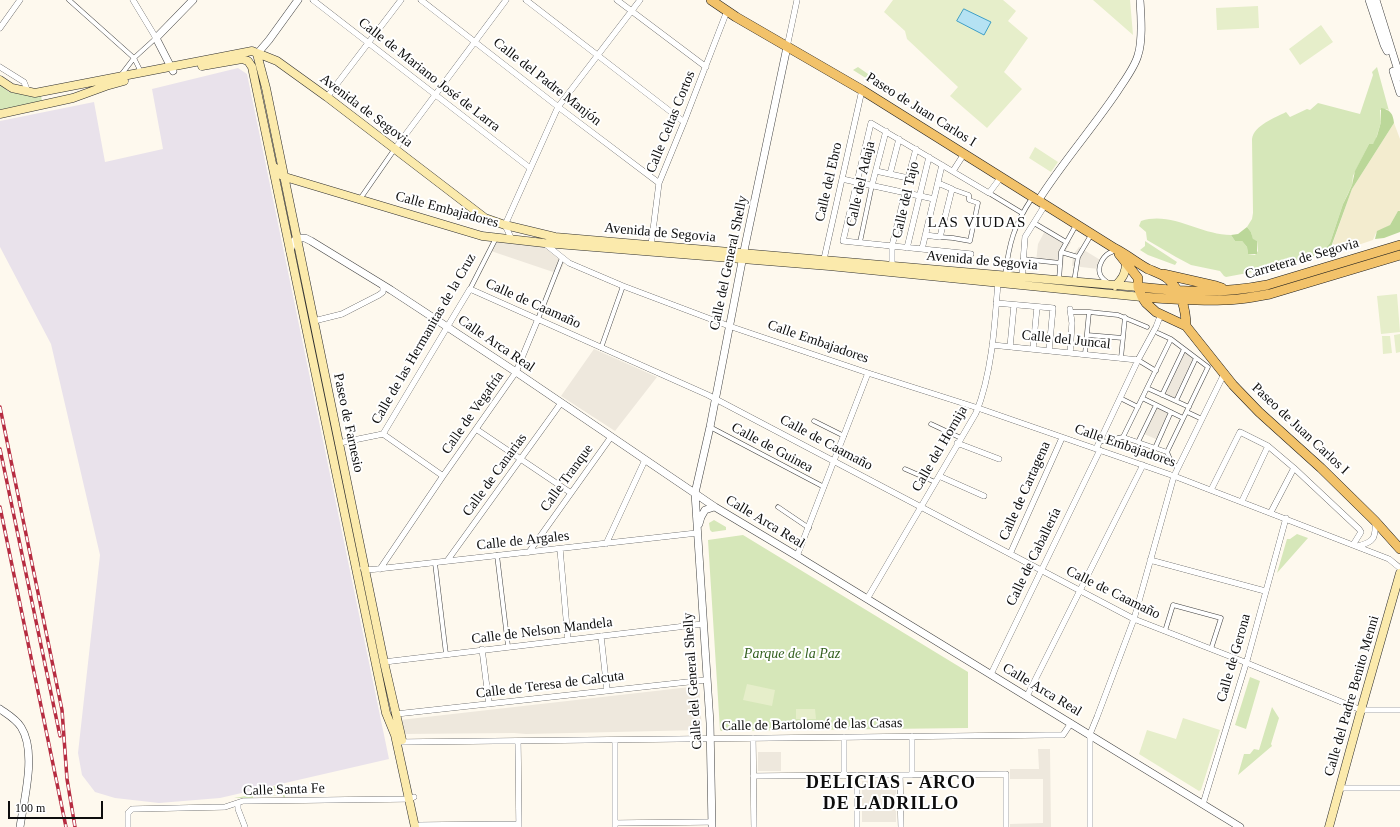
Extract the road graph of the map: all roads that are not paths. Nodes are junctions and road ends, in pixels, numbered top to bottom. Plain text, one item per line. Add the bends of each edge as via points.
1 (12, 0) edge
2 (69, 0) edge
3 (133, 0) edge
4 (193, 0) edge
5 (298, 0) edge
6 (313, 0) edge
7 (401, 0) edge
8 (421, 0) edge
9 (506, 0) edge
10 (526, 0) edge
11 (617, 0) edge
12 (640, 0) edge
13 (711, 0) edge
14 (797, 0) edge
15 (1140, 0) edge
16 (1369, 0) edge
17 (1372, 0) edge
18 (1376, 0) edge
19 (19, 2) edge
20 (631, 10) junction
21 (727, 11) junction
22 (0, 28) edge
23 (1386, 32) junction
24 (156, 38) junction
25 (475, 42) junction
26 (368, 43) junction
27 (787, 47) junction
28 (1387, 51) junction
29 (257, 54) junction
30 (597, 54) junction
31 (134, 58) junction
32 (0, 67) edge
33 (252, 67) junction
34 (706, 67) junction
35 (173, 69) junction
36 (141, 72) junction
37 (119, 77) junction
38 (1400, 77) edge
39 (0, 80) edge
40 (862, 90) junction
41 (28, 92) junction
42 (1400, 93) edge
43 (435, 94) junction
44 (328, 97) junction
45 (558, 107) junction
46 (0, 114) edge
47 (684, 122) junction
48 (886, 131) junction
49 (899, 139) junction
50 (916, 149) junction
51 (394, 150) junction
52 (964, 154) junction
53 (929, 157) junction
54 (942, 165) junction
55 (274, 167) junction
56 (530, 168) junction
57 (876, 171) junction
58 (953, 172) junction
59 (890, 174) junction
60 (285, 177) junction
61 (1001, 177) junction
62 (842, 179) junction
63 (856, 182) junction
64 (659, 183) junction
65 (938, 183) junction
66 (872, 185) junction
67 (952, 189) junction
68 (905, 193) junction
69 (989, 194) junction
70 (920, 196) junction
71 (360, 199) junction
72 (934, 199) junction
73 (1038, 201) junction
74 (1022, 213) junction
75 (488, 220) junction
76 (1034, 223) junction
77 (505, 225) junction
78 (1076, 225) junction
79 (1092, 234) junction
80 (925, 235) junction
81 (482, 236) junction
82 (297, 238) junction
83 (496, 238) junction
84 (940, 238) junction
85 (512, 240) junction
86 (860, 242) junction
87 (1066, 242) junction
88 (544, 243) junction
89 (1400, 245) edge
90 (651, 246) junction
91 (892, 246) junction
92 (907, 248) junction
93 (922, 249) junction
94 (1113, 250) junction
95 (290, 251) junction
96 (1061, 252) junction
97 (971, 254) dead end
98 (1399, 256) edge
99 (743, 257) junction
100 (1078, 257) junction
101 (562, 258) junction
102 (1023, 259) junction
103 (824, 260) junction
104 (1126, 262) junction
105 (1060, 263) junction
106 (805, 265) junction
107 (892, 265) junction
108 (1150, 270) junction
109 (1161, 274) junction
110 (1022, 277) junction
111 (1000, 278) junction
112 (1059, 281) junction
113 (1074, 282) junction
114 (1138, 283) junction
115 (383, 285) junction
116 (622, 286) junction
117 (1112, 286) junction
118 (470, 289) junction
119 (1229, 291) junction
120 (1142, 297) junction
121 (1181, 299) junction
122 (1199, 300) junction
123 (996, 303) junction
124 (1014, 305) junction
125 (1037, 307) junction
126 (1071, 310) joint
127 (1090, 312) junction
128 (1164, 316) junction
129 (1124, 317) junction
130 (538, 319) junction
131 (314, 321) junction
132 (1186, 323) junction
133 (729, 326) junction
134 (448, 327) junction
135 (1147, 327) dead end
136 (1158, 333) dead end
137 (1087, 335) junction
138 (1123, 338) junction
139 (1171, 339) junction
140 (992, 345) junction
141 (1010, 347) junction
142 (601, 348) junction
143 (1033, 349) junction
144 (1184, 349) junction
145 (1049, 351) junction
146 (1070, 353) junction
147 (1085, 354) junction
148 (1121, 358) junction
149 (1196, 358) junction
150 (1138, 360) junction
151 (1156, 371) junction
152 (516, 372) junction
153 (868, 373) junction
154 (1224, 374) junction
155 (1147, 388) junction
156 (1162, 395) junction
157 (715, 398) junction
158 (1120, 398) junction
159 (1142, 398) junction
160 (1176, 401) junction
161 (561, 403) junction
162 (1156, 405) junction
163 (1138, 407) junction
164 (978, 408) junction
165 (1188, 409) junction
166 (1171, 412) junction
167 (1184, 418) junction
168 (1202, 419) junction
169 (814, 421) dead end
170 (931, 424) dead end
171 (710, 427) junction
172 (476, 429) junction
173 (383, 434) junction
174 (844, 436) junction
175 (611, 437) junction
176 (1123, 437) junction
177 (961, 438) junction
178 (1062, 438) junction
179 (1100, 441) junction
180 (1138, 442) junction
181 (339, 443) junction
182 (958, 443) junction
183 (1268, 446) junction
184 (1155, 448) junction
185 (1098, 450) junction
186 (1167, 452) junction
187 (522, 459) junction
188 (999, 459) dead end
189 (645, 460) junction
190 (834, 461) junction
191 (1143, 465) junction
192 (1178, 467) junction
193 (1294, 468) junction
194 (905, 469) dead end
195 (443, 476) junction
196 (939, 476) junction
197 (1174, 476) junction
198 (935, 482) junction
199 (824, 488) junction
200 (1211, 490) junction
201 (571, 493) junction
202 (695, 493) junction
203 (984, 496) dead end
204 (1242, 501) junction
205 (714, 506) junction
206 (921, 506) junction
207 (778, 507) dead end
208 (1271, 512) junction
209 (1286, 518) junction
210 (1376, 521) junction
211 (809, 528) junction
212 (697, 533) junction
213 (606, 544) junction
214 (1356, 546) junction
215 (560, 549) junction
216 (1400, 549) edge
217 (529, 552) junction
218 (1010, 554) junction
219 (497, 555) junction
220 (797, 556) junction
221 (1150, 560) junction
222 (447, 561) junction
223 (355, 562) junction
224 (435, 563) junction
225 (1400, 568) edge
226 (380, 569) junction
227 (365, 570) junction
228 (1041, 570) junction
229 (1400, 573) edge
230 (1080, 590) junction
231 (1265, 591) junction
232 (867, 599) junction
233 (1134, 619) junction
234 (703, 624) junction
235 (1165, 631) junction
236 (601, 636) junction
237 (568, 640) junction
238 (508, 646) junction
239 (482, 649) junction
240 (1211, 649) junction
241 (446, 654) junction
242 (384, 662) junction
243 (1246, 663) junction
244 (991, 674) junction
245 (706, 680) junction
246 (607, 690) junction
247 (1027, 696) junction
248 (489, 704) junction
249 (0, 709) edge
250 (1361, 710) junction
251 (1400, 710) edge
252 (396, 714) junction
253 (1071, 723) junction
254 (1090, 734) junction
255 (844, 736) junction
256 (912, 736) junction
257 (710, 738) junction
258 (753, 738) junction
259 (615, 740) junction
260 (518, 741) junction
261 (402, 742) junction
262 (844, 775) junction
263 (857, 775) junction
264 (900, 775) junction
265 (912, 775) junction
266 (753, 776) junction
267 (1340, 788) junction
268 (1400, 788) edge
269 (412, 798) junction
270 (238, 803) junction
271 (1203, 804) junction
272 (519, 825) edge
273 (615, 825) edge
274 (712, 825) edge
275 (418, 826) edge
276 (20, 827) edge
277 (128, 827) edge
278 (245, 827) edge
279 (754, 827) edge
280 (857, 827) edge
281 (901, 827) edge
282 (1006, 827) edge
283 (1090, 827) edge
284 (1240, 827) edge
285 (1329, 827) edge

1 - 19 street
2 - 31 street
3 - 24 street
4 - 24 street
5 - 29 street
6 - 26 street, Calle de Mariano José de Larra
7 - 26 street
8 - 25 street, Calle del Padre Manjón
9 - 25 street
10 - 30 street
11 - 20 street
12 - 20 street
13 - 21 main road, Paseo de Juan Carlos I
14 - 27 street, Calle del General Shelly
15 - 73 street via 1142,26 1138,55 1099,118
16 - 28 street
17 - 23 street via 1381,28
18 - 23 street
19 - 22 street
20 - 30 street
20 - 34 street
21 - 27 main road, Paseo de Juan Carlos I
21 - 34 street, Calle Celtas Cortos
23 - 28 street via 1384,38
23 - 38 street
24 - 31 street
24 - 35 street
25 - 43 street
25 - 45 street, Calle del Padre Manjón
26 - 43 street, Calle de Mariano José de Larra
26 - 44 street
27 - 40 main road, Paseo de Juan Carlos I
27 - 99 street, Calle del General Shelly
28 - 42 street
29 - 33 main road
29 - 35 main road, Avenida de Segovia via 248,51
29 - 44 main road, Avenida de Segovia via 277,62
29 - 60 main road, Paseo de Farnesio
30 - 45 street
30 - 47 street
31 - 36 street
31 - 37 street
32 - 41 street via 24,82
33 - 35 main road, Avenida de Segovia via 248,61 242,59
33 - 55 main road, Paseo de Farnesio
34 - 47 street, Calle Celtas Cortos
35 - 36 main road, Avenida de Segovia
35 - 46 main road, Avenida de Segovia via 106,86 73,98
36 - 37 main road, Avenida de Segovia
37 - 41 main road, Avenida de Segovia
39 - 41 main road, Avenida de Segovia via 12,88
40 - 52 main road, Paseo de Juan Carlos I
40 - 62 street, Calle del Ebro
43 - 51 street
43 - 56 street, Calle de Mariano José de Larra
44 - 51 main road, Avenida de Segovia
45 - 56 street
45 - 64 street, Calle del Padre Manjón
47 - 64 street, Calle Celtas Cortos
48 - 49 street
48 - 57 street, Calle del Adaja
48 - 63 street via 871,123
49 - 50 street
49 - 59 street
50 - 53 street
50 - 59 street via 908,178
51 - 71 street
51 - 75 main road, Avenida de Segovia
52 - 58 street
52 - 61 main road, Paseo de Juan Carlos I
53 - 54 street
53 - 70 street, Calle del Tajo
54 - 58 street
54 - 65 street
55 - 60 main road, Calle Embajadores
55 - 95 main road, Paseo de Farnesio
56 - 77 street
57 - 59 street
57 - 66 street, Calle del Adaja
58 - 69 street
60 - 71 main road, Calle Embajadores
60 - 82 main road, Paseo de Farnesio
61 - 69 street
61 - 73 main road, Paseo de Juan Carlos I
62 - 63 street
62 - 103 street, Calle del Ebro
63 - 66 street
63 - 86 street via 843,241
64 - 90 street, Calle Celtas Cortos
65 - 67 street
65 - 72 street
66 - 68 street
66 - 86 street, Calle del Adaja
67 - 84 street
67 - 84 street via 969,195 969,200 978,203 970,241
68 - 70 street
68 - 91 street
69 - 74 street
70 - 72 street
70 - 92 street, Calle del Tajo
71 - 81 main road, Calle Embajadores
72 - 80 street
73 - 74 street
73 - 76 street
73 - 78 main road, Paseo de Juan Carlos I
74 - 111 street
75 - 77 main road, Avenida de Segovia
75 - 81 main road
76 - 87 street
76 - 102 street via 1025,237
77 - 85 street
77 - 90 main road, Avenida de Segovia via 555,237
78 - 79 main road, Paseo de Juan Carlos I
78 - 87 street
79 - 94 main road, Paseo de Juan Carlos I
79 - 100 street
80 - 84 street
80 - 93 street
81 - 83 main road, Calle Embajadores
82 - 95 street
82 - 115 street, Calle Arca Real via 311,241
82 - 131 main road, Paseo de Farnesio
83 - 85 main road, Calle Embajadores
83 - 118 street, Calle de las Hermanitas de la Cruz
85 - 88 main road, Calle Embajadores
86 - 91 street
87 - 96 street
88 - 99 main road, Avenida de Segovia
88 - 101 street, Calle Embajadores
89 - 119 main road, Carretera de Segovia via 1267,285
90 - 99 main road, Avenida de Segovia
91 - 92 street
91 - 107 street
92 - 93 street
93 - 97 street
94 - 104 main road, Paseo de Juan Carlos I
94 - 108 main road, Paseo de Juan Carlos I
94 - 117 street via 1104,257 1099,269 1102,279
95 - 223 main road, Paseo de Farnesio
96 - 100 street
96 - 105 street
98 - 122 main road, Carretera de Segovia via 1270,294 1224,300
99 - 103 main road, Avenida de Segovia
99 - 106 main road, Avenida de Segovia
99 - 133 street, Calle del General Shelly
100 - 113 street
101 - 116 street, Calle Embajadores
101 - 130 street, Calle de Vegafría
102 - 105 street
102 - 110 street
103 - 106 street
103 - 107 main road, Avenida de Segovia
104 - 114 main road, Paseo de Juan Carlos I
104 - 117 main road via 1124,276
105 - 112 street
106 - 111 main road, Avenida de Segovia via 933,276
107 - 111 main road, Avenida de Segovia
108 - 109 main road, Paseo de Juan Carlos I
108 - 114 main road via 1143,272
109 - 119 main road
109 - 121 main road, Paseo de Juan Carlos I via 1168,279
110 - 111 main road, Avenida de Segovia
110 - 112 main road, Avenida de Segovia
111 - 120 main road, Avenida de Segovia
111 - 123 street, Calle del Hornija
112 - 113 main road, Avenida de Segovia
113 - 117 main road, Avenida de Segovia
114 - 117 main road, Avenida de Segovia
114 - 120 main road, Paseo de Juan Carlos I
114 - 121 main road, Carretera de Segovia
115 - 131 street via 383,292 379,296 342,314
115 - 134 street, Calle Arca Real
116 - 133 street, Calle Embajadores
116 - 142 street
118 - 130 street, Calle de Caamaño
118 - 134 street, Calle de las Hermanitas de la Cruz
119 - 121 main road, Carretera de Segovia
120 - 121 main road, Carretera de Segovia
120 - 128 main road, Paseo de Juan Carlos I via 1146,304
121 - 122 main road, Carretera de Segovia
121 - 128 main road via 1179,313
121 - 132 main road, Paseo de Juan Carlos I
122 - 132 main road via 1188,312
123 - 124 street
123 - 140 street, Calle del Hornija
124 - 125 street
124 - 141 street
125 - 143 street
125 - 145 street via 1053,308
126 - 127 street
126 - 146 street
127 - 129 street
127 - 137 street
128 - 132 main road, Paseo de Juan Carlos I via 1179,324
128 - 150 street, Calle de Caballería
129 - 135 street
129 - 138 street
130 - 142 street, Calle de Caamaño
130 - 152 street, Calle de Vegafría
131 - 181 main road, Paseo de Farnesio
132 - 154 main road, Paseo de Juan Carlos I
133 - 153 street, Calle Embajadores
133 - 157 street, Calle del General Shelly
134 - 152 street, Calle Arca Real
134 - 173 street, Calle de las Hermanitas de la Cruz
136 - 139 street
137 - 138 street
137 - 147 street
138 - 148 street
139 - 144 street
139 - 151 street
140 - 141 street, Calle del Juncal
140 - 164 street, Calle del Hornija
141 - 143 street, Calle del Juncal
142 - 157 street, Calle de Caamaño
143 - 145 street, Calle del Juncal
144 - 149 street
144 - 156 street
145 - 146 street, Calle del Juncal
146 - 147 street, Calle del Juncal
147 - 148 street, Calle del Juncal
148 - 150 street, Calle del Juncal
149 - 160 street
149 - 165 street via 1208,367
150 - 151 street
150 - 158 street, Calle de Caballería
151 - 155 street
152 - 161 street, Calle Arca Real
152 - 172 street, Calle de Vegafría
153 - 164 street, Calle Embajadores
153 - 174 street
154 - 168 street
154 - 210 main road, Paseo de Juan Carlos I via 1259,412
155 - 156 street
155 - 159 street
156 - 160 street
157 - 171 street, Calle del General Shelly
157 - 190 street, Calle de Caamaño
158 - 163 street
158 - 179 street, Calle de Caballería
159 - 162 street
159 - 163 street
160 - 165 street
161 - 175 street, Calle Arca Real
161 - 187 street, Calle de Canarias
162 - 166 street
162 - 180 street
163 - 176 street
164 - 177 street, Calle del Hornija
164 - 178 street, Calle Embajadores
165 - 167 street
165 - 168 street
166 - 167 street
166 - 184 street
167 - 186 street
168 - 192 street
169 - 174 street
170 - 177 street
171 - 199 street, Calle de Guinea
171 - 202 street, Calle del General Shelly
172 - 187 street
172 - 195 street, Calle de Vegafría
173 - 181 street, Calle de las Hermanitas de la Cruz
173 - 195 street
174 - 190 street
175 - 189 street, Calle Arca Real
175 - 201 street, Calle Tranque
176 - 179 street via 1112,442
176 - 180 street
177 - 182 street, Calle del Hornija
178 - 185 street, Calle Embajadores
178 - 218 street, Calle de Cartagena
179 - 185 street, Calle de Caballería
180 - 184 street
181 - 227 main road, Paseo de Farnesio
182 - 188 street
182 - 196 street, Calle del Hornija
183 - 193 street
183 - 200 street via 1240,432
183 - 204 street
184 - 186 street
185 - 191 street, Calle Embajadores
185 - 228 street, Calle de Caballería
186 - 192 street via 1172,464
187 - 201 street
187 - 222 street, Calle de Canarias
189 - 202 street, Calle Arca Real
189 - 213 street
190 - 199 street
190 - 206 street, Calle de Caamaño
191 - 197 street, Calle Embajadores
191 - 230 street
192 - 197 street
193 - 208 street
193 - 214 street via 1359,529 1361,532
194 - 198 street
195 - 226 street, Calle de Vegafría
196 - 198 street, Calle del Hornija
196 - 203 street
197 - 200 street, Calle Embajadores
197 - 221 street
198 - 206 street, Calle del Hornija
199 - 211 street
200 - 204 street, Calle Embajadores
201 - 217 street, Calle Tranque
202 - 205 street, Calle Arca Real
202 - 212 street, Calle del General Shelly
204 - 208 street, Calle Embajadores
205 - 212 street, Calle del General Shelly via 702,512
205 - 220 street, Calle Arca Real
206 - 218 street, Calle de Caamaño
206 - 232 street, Calle del Hornija
207 - 211 street
208 - 209 street, Calle Embajadores
209 - 214 street, Calle Embajadores
209 - 231 street, Calle de Gerona
210 - 214 street via 1374,538 1370,542
210 - 216 main road, Paseo de Juan Carlos I
211 - 220 street
212 - 213 street, Calle de Argales
212 - 234 street, Calle del General Shelly
213 - 215 street, Calle de Argales
214 - 225 street, Calle Embajadores via 1389,558
215 - 217 street, Calle de Argales
215 - 237 street
217 - 219 street, Calle de Argales
218 - 228 street, Calle de Caamaño
219 - 222 street, Calle de Argales
219 - 238 street
220 - 232 street, Calle Arca Real
221 - 231 street
221 - 233 street
222 - 224 street, Calle de Argales
223 - 227 street
223 - 269 main road, Paseo de Farnesio via 386,713 395,735
224 - 226 street, Calle de Argales
224 - 241 street
226 - 227 street, Calle de Argales
227 - 242 main road, Paseo de Farnesio
228 - 230 street, Calle de Caamaño
228 - 244 street, Calle de Caballería
229 - 250 main road, Calle del Padre Benito Menni
230 - 233 street, Calle de Caamaño
230 - 247 street
231 - 243 street, Calle de Gerona
232 - 244 street, Calle Arca Real
233 - 235 street, Calle de Caamaño
233 - 254 street
234 - 236 street, Calle de Nelson Mandela
234 - 245 street, Calle del General Shelly
235 - 240 street, Calle de Caamaño
235 - 240 street, Calle de Caamaño via 1173,605 1221,618
236 - 237 street, Calle de Nelson Mandela
236 - 246 street
237 - 238 street, Calle de Nelson Mandela
238 - 239 street, Calle de Nelson Mandela
239 - 241 street, Calle de Nelson Mandela
239 - 248 street
240 - 243 street, Calle de Caamaño
241 - 242 street, Calle de Nelson Mandela
242 - 252 main road, Paseo de Farnesio
243 - 250 street, Calle de Caamaño
243 - 271 street, Calle de Gerona
244 - 247 street, Calle Arca Real
245 - 246 street, Calle de Teresa de Calcuta
245 - 257 street, Calle del General Shelly
246 - 248 street, Calle de Teresa de Calcuta
247 - 253 street, Calle Arca Real
248 - 252 street, Calle de Teresa de Calcuta
249 - 276 street via 20,726 26,738 29,764
250 - 251 street, Calle de Caamaño
250 - 267 main road, Calle del Padre Benito Menni
252 - 261 main road, Paseo de Farnesio
253 - 254 street, Calle Arca Real
253 - 256 street, Calle de Bartolomé de las Casas via 1063,735
254 - 271 street, Calle Arca Real
254 - 283 street
255 - 256 street, Calle de Bartolomé de las Casas
255 - 258 street, Calle de Bartolomé de las Casas
255 - 262 street
256 - 265 street
257 - 258 street, Calle de Bartolomé de las Casas
257 - 259 street, Calle de Bartolomé de las Casas
257 - 274 street, Calle del General Shelly
258 - 266 street
259 - 260 street, Calle de Bartolomé de las Casas
259 - 273 street
260 - 261 street, Calle de Bartolomé de las Casas
260 - 272 street
261 - 269 main road, Paseo de Farnesio
262 - 263 street
262 - 266 street
263 - 264 street
263 - 280 street
264 - 265 street
264 - 281 street
265 - 282 street via 1006,774
266 - 279 street
267 - 268 street
267 - 285 main road, Calle del Padre Benito Menni
269 - 270 street, Calle Santa Fe
269 - 275 main road, Paseo de Farnesio
270 - 277 street, Calle Santa Fe via 225,807 132,809 128,813
270 - 278 street
271 - 284 street, Calle Arca Real
272 - 275 street
273 - 274 street

